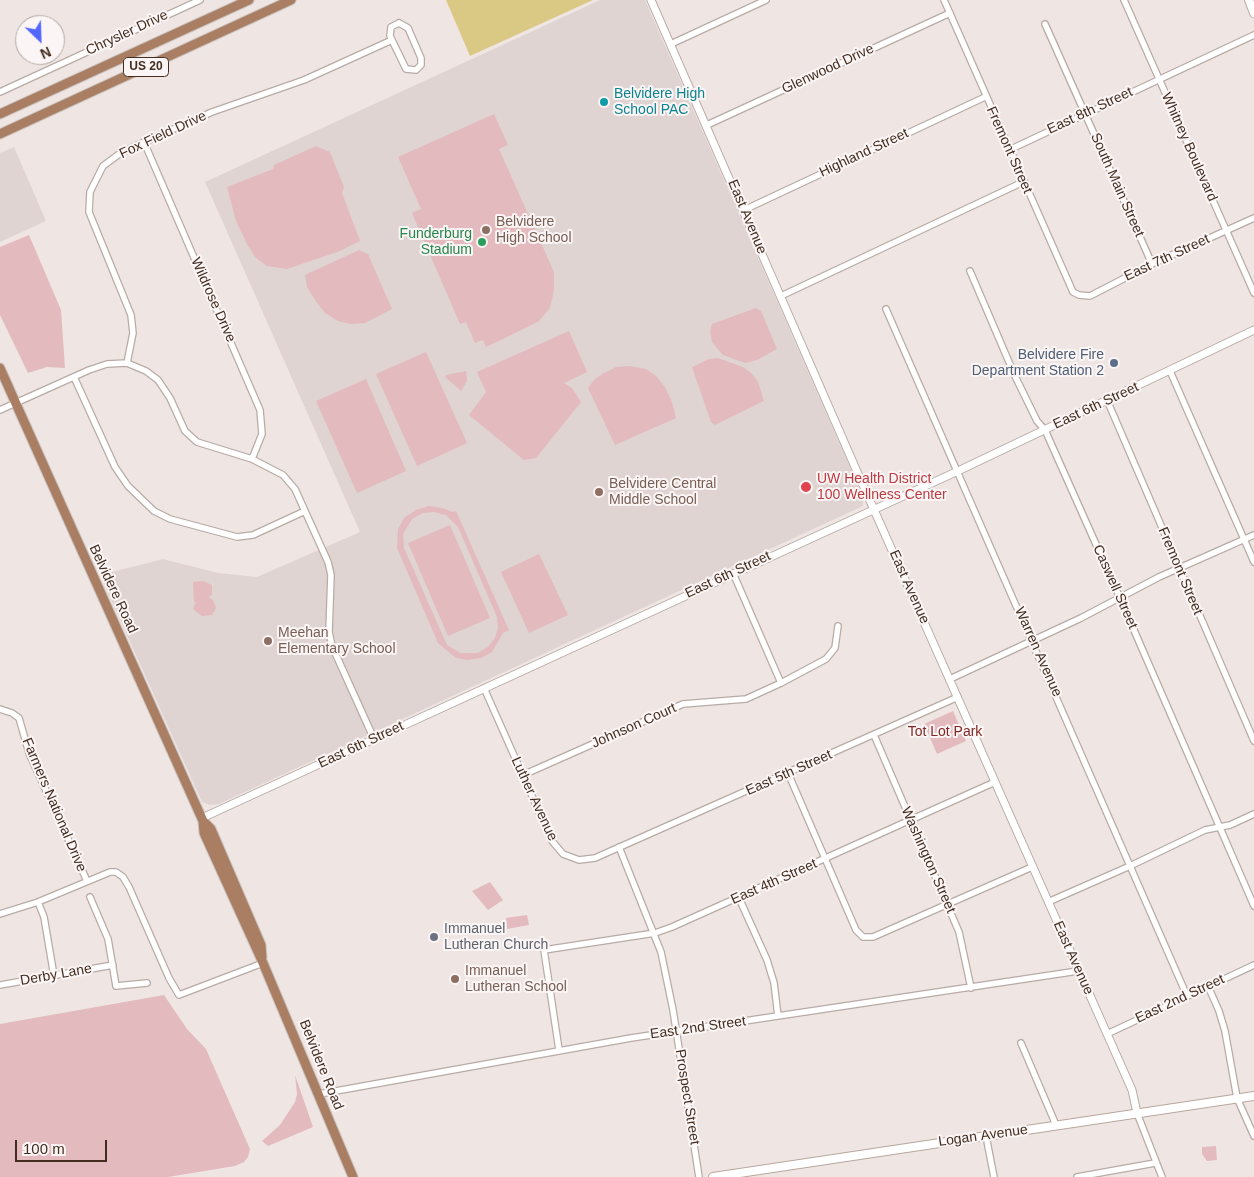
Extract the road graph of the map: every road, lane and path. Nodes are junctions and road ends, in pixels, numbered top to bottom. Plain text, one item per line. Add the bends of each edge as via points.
1 (200, 0) edge
2 (249, 0) edge
3 (292, 0) edge
4 (651, 0) edge
5 (766, 0) edge
6 (944, 0) edge
7 (1124, 0) edge
8 (1248, 0) edge
9 (950, 13) junction
10 (1254, 13) edge
11 (1044, 24) dead end
12 (1254, 35) edge
13 (392, 40) junction
14 (671, 44) junction
15 (1160, 79) junction
16 (0, 92) edge
17 (38, 97) junction
18 (986, 98) junction
19 (1085, 113) junction
20 (0, 114) edge
21 (0, 120) edge
22 (707, 125) junction
23 (0, 134) edge
24 (144, 142) junction
25 (1009, 150) junction
26 (1023, 182) junction
27 (744, 210) junction
28 (1254, 218) edge
29 (1226, 230) junction
30 (1152, 264) junction
31 (970, 271) dead end
32 (1254, 293) edge
33 (1079, 295) joint
34 (781, 296) junction
35 (886, 309) dead end
36 (1254, 330) edge
37 (127, 363) junction
38 (0, 368) edge
39 (1170, 371) junction
40 (74, 376) junction
41 (1108, 400) junction
42 (16, 404) junction
43 (0, 410) edge
44 (1044, 430) junction
45 (252, 459) junction
46 (958, 471) junction
47 (873, 508) junction
48 (305, 511) junction
49 (1254, 535) edge
50 (1244, 539) junction
51 (1254, 562) edge
52 (1178, 568) junction
53 (733, 573) junction
54 (1120, 598) junction
55 (838, 626) dead end
56 (1032, 641) junction
57 (950, 679) junction
58 (781, 683) junction
59 (484, 688) junction
60 (958, 697) junction
61 (1, 709) edge
62 (874, 735) junction
63 (374, 739) junction
64 (1254, 741) edge
65 (788, 773) junction
66 (522, 775) junction
67 (995, 782) junction
68 (1254, 814) edge
69 (202, 820) junction
70 (910, 821) junction
71 (1220, 827) junction
72 (619, 847) junction
73 (826, 858) junction
74 (1130, 866) junction
75 (1032, 867) junction
76 (87, 881) junction
77 (90, 897) dead end
78 (739, 898) junction
79 (38, 902) junction
80 (1048, 902) junction
81 (948, 904) junction
82 (1254, 906) edge
83 (0, 914) edge
84 (655, 933) junction
85 (263, 963) junction
86 (113, 965) junction
87 (1254, 965) edge
88 (1078, 970) junction
89 (54, 976) junction
90 (147, 983) dead end
91 (0, 985) edge
92 (1208, 986) junction
93 (971, 988) junction
94 (1188, 996) junction
95 (778, 1016) junction
96 (676, 1030) junction
97 (1107, 1034) junction
98 (1021, 1043) dead end
99 (559, 1050) junction
100 (319, 1094) junction
101 (1254, 1096) edge
102 (1237, 1098) junction
103 (1137, 1113) junction
104 (1056, 1125) junction
105 (986, 1136) junction
106 (1254, 1136) edge
107 (1155, 1163) junction
108 (760, 1173) edge
109 (351, 1174) edge
110 (699, 1177) edge
111 (713, 1177) edge
112 (994, 1177) edge
113 (1076, 1177) edge
114 (1162, 1177) edge

1 - 16 street, Chrysler Drive
2 - 17 main road, US 20
3 - 23 main road, US 20
4 - 14 street, East Avenue
5 - 14 street
6 - 9 street, Fremont Street
7 - 15 street, Whitney Boulevard
8 - 10 main road
9 - 18 street, Fremont Street
9 - 22 street, Glenwood Drive
11 - 19 street, South Main Street
12 - 15 street, East 8th Street
13 - 13 street via 406,69 420,68 421,58 407,26 393,25 390,31
13 - 24 street, Fox Field Drive via 325,71 224,107
14 - 22 street, East Avenue
15 - 19 street, East 8th Street
15 - 29 street, Whitney Boulevard
17 - 20 main road, US 20
17 - 21 main road
18 - 25 street, Fremont Street
18 - 27 street, Highland Street
19 - 25 street, East 8th Street
19 - 30 street, South Main Street
22 - 27 street, East Avenue
24 - 37 street, Fox Field Drive via 103,166 89,198 91,218 131,314 133,333
24 - 45 street, Wildrose Drive via 260,410 262,434
25 - 26 street, Fremont Street
26 - 33 street, Fremont Street via 1069,286
26 - 34 street
27 - 34 street, East Avenue
28 - 29 street, East 7th Street
29 - 30 street, East 7th Street
29 - 32 street, Whitney Boulevard
30 - 33 street, East 7th Street via 1090,296
31 - 44 street, Caswell Street via 1015,376
34 - 47 street, East Avenue
35 - 46 street, Warren Avenue
36 - 39 street, East 6th Street
37 - 40 street via 108,364
37 - 45 street via 158,380 193,439
38 - 42 main road, Belvidere Road
39 - 41 street, East 6th Street
39 - 50 street
40 - 42 street
40 - 48 street via 115,467 128,486 154,511 170,519 237,537 253,535
41 - 44 street, East 6th Street
41 - 52 street, Fremont Street
42 - 43 street
42 - 69 main road, Belvidere Road
44 - 46 street, East 6th Street
44 - 54 street, Caswell Street
45 - 48 street via 288,479
46 - 47 street, East 6th Street
46 - 56 street, Warren Avenue
47 - 53 street, East 6th Street
47 - 57 street, East Avenue
48 - 63 street via 332,575 329,632 332,646
49 - 50 street
50 - 51 street
50 - 52 street
52 - 54 street
52 - 64 street, Fremont Street
53 - 58 street
53 - 59 street, East 6th Street
54 - 56 street
54 - 71 street, Caswell Street
55 - 58 street, Johnson Court via 835,648 826,659
56 - 57 street
56 - 74 street, Warren Avenue
57 - 60 street, East Avenue
58 - 66 street, Johnson Court via 746,699 683,704
59 - 63 street, East 6th Street
59 - 66 street, Luther Avenue
60 - 62 street, East 5th Street
60 - 67 street, East Avenue
61 - 76 street, Farmers National Drive via 19,718 29,753
62 - 65 street, East 5th Street
62 - 70 street, Washington Street
63 - 69 street, East 6th Street
65 - 72 street, East 5th Street
65 - 73 street
66 - 72 street, Luther Avenue via 552,841 563,854 574,859 590,859
67 - 70 street, East 4th Street
67 - 75 street, East Avenue
68 - 71 street
69 - 85 main road, Belvidere Road via 204,833
70 - 73 street, East 4th Street
70 - 81 street, Washington Street
71 - 74 street via 1205,830
71 - 82 street, Caswell Street
72 - 84 street, Prospect Street
73 - 78 street, East 4th Street
73 - 81 street via 856,930 863,938 873,937
74 - 80 street
74 - 94 street, Warren Avenue
75 - 80 street, East Avenue
75 - 81 street
76 - 79 street
76 - 85 street via 110,872 123,876 168,978 179,995
77 - 86 street via 108,939
78 - 84 street, East 4th Street
78 - 95 street via 767,960
79 - 83 street
79 - 89 street via 44,917
80 - 88 street, East Avenue
81 - 93 street, Washington Street via 959,932
84 - 96 street, Prospect Street
84 - 99 street, East 4th Street via 544,950
85 - 100 main road, Belvidere Road
86 - 89 street, Derby Lane
86 - 90 street via 116,986
87 - 92 street, East 2nd Street
88 - 93 street, East 2nd Street
88 - 97 street, East Avenue
89 - 91 street, Derby Lane
92 - 94 street, East 2nd Street
92 - 102 street via 1225,1031
93 - 95 street, East 2nd Street
94 - 97 street, East 2nd Street
95 - 96 street, East 2nd Street
96 - 99 street, East 2nd Street
96 - 110 street, Prospect Street
97 - 103 street, East Avenue via 1132,1090
98 - 104 street
99 - 100 street, East 2nd Street
100 - 109 main road, Belvidere Road
101 - 102 main road, Logan Avenue
102 - 103 main road, Logan Avenue
102 - 106 street
103 - 104 main road, Logan Avenue
103 - 107 street, East Avenue
104 - 105 main road, Logan Avenue
105 - 108 main road, Logan Avenue
105 - 112 street
107 - 113 street
107 - 114 street, East Avenue
108 - 111 main road, Logan Avenue

